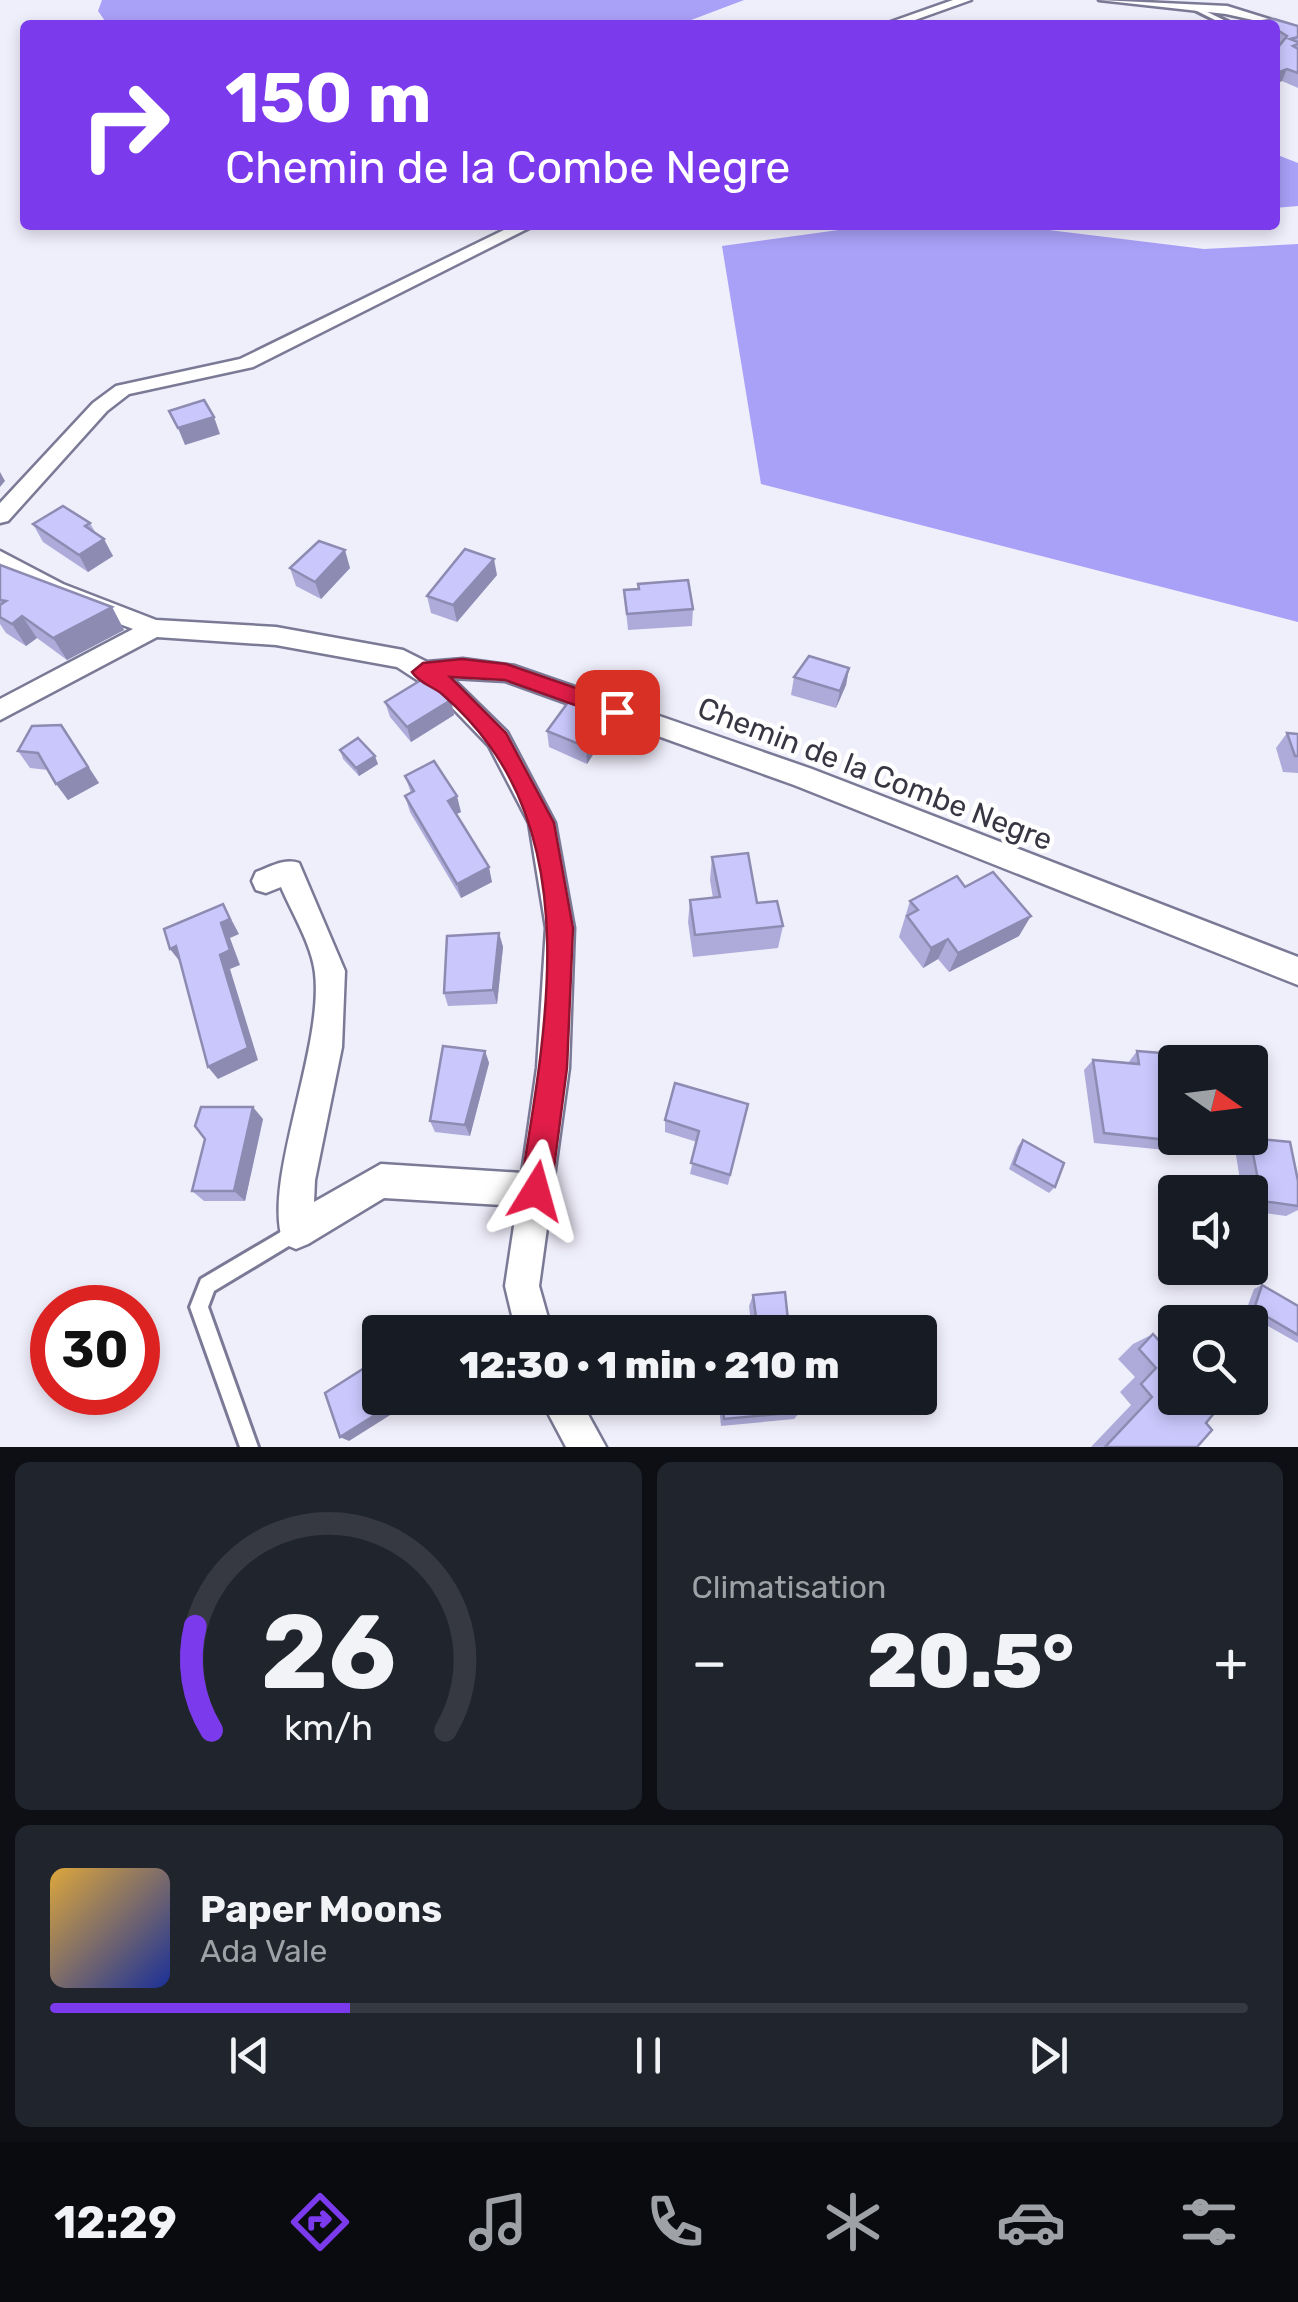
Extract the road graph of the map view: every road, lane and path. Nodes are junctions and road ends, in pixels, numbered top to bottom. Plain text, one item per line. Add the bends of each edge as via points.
1 (965, 0) edge
2 (1104, 0) edge
3 (1156, 2) edge
4 (1193, 7) junction
5 (903, 20) edge
6 (1220, 20) edge
7 (1259, 20) edge
8 (517, 230) edge
9 (0, 516) edge
10 (0, 560) edge
11 (154, 628) junction
12 (423, 672) junction
13 (0, 710) edge
14 (266, 881) dead end
15 (1298, 971) edge
16 (536, 1191) junction
17 (296, 1232) junction
18 (530, 1315) edge
19 (568, 1415) edge
20 (249, 1447) edge
21 (587, 1447) edge

1 - 5 street
2 - 3 street
3 - 4 street
4 - 6 lane
4 - 7 street
8 - 9 street via 246,363 122,390
10 - 11 street via 55,590
11 - 12 street via 276,636 403,660
11 - 13 street
12 - 15 street, Chemin de la Combe Negre via 506,672 803,778
12 - 16 street via 450,688 498,739 542,823 560,928 553,1068
14 - 17 street via 289,872 330,971 326,1047 298,1180
16 - 17 street via 381,1182
16 - 18 street via 522,1286
17 - 20 lane via 207,1285 198,1306
19 - 21 street

